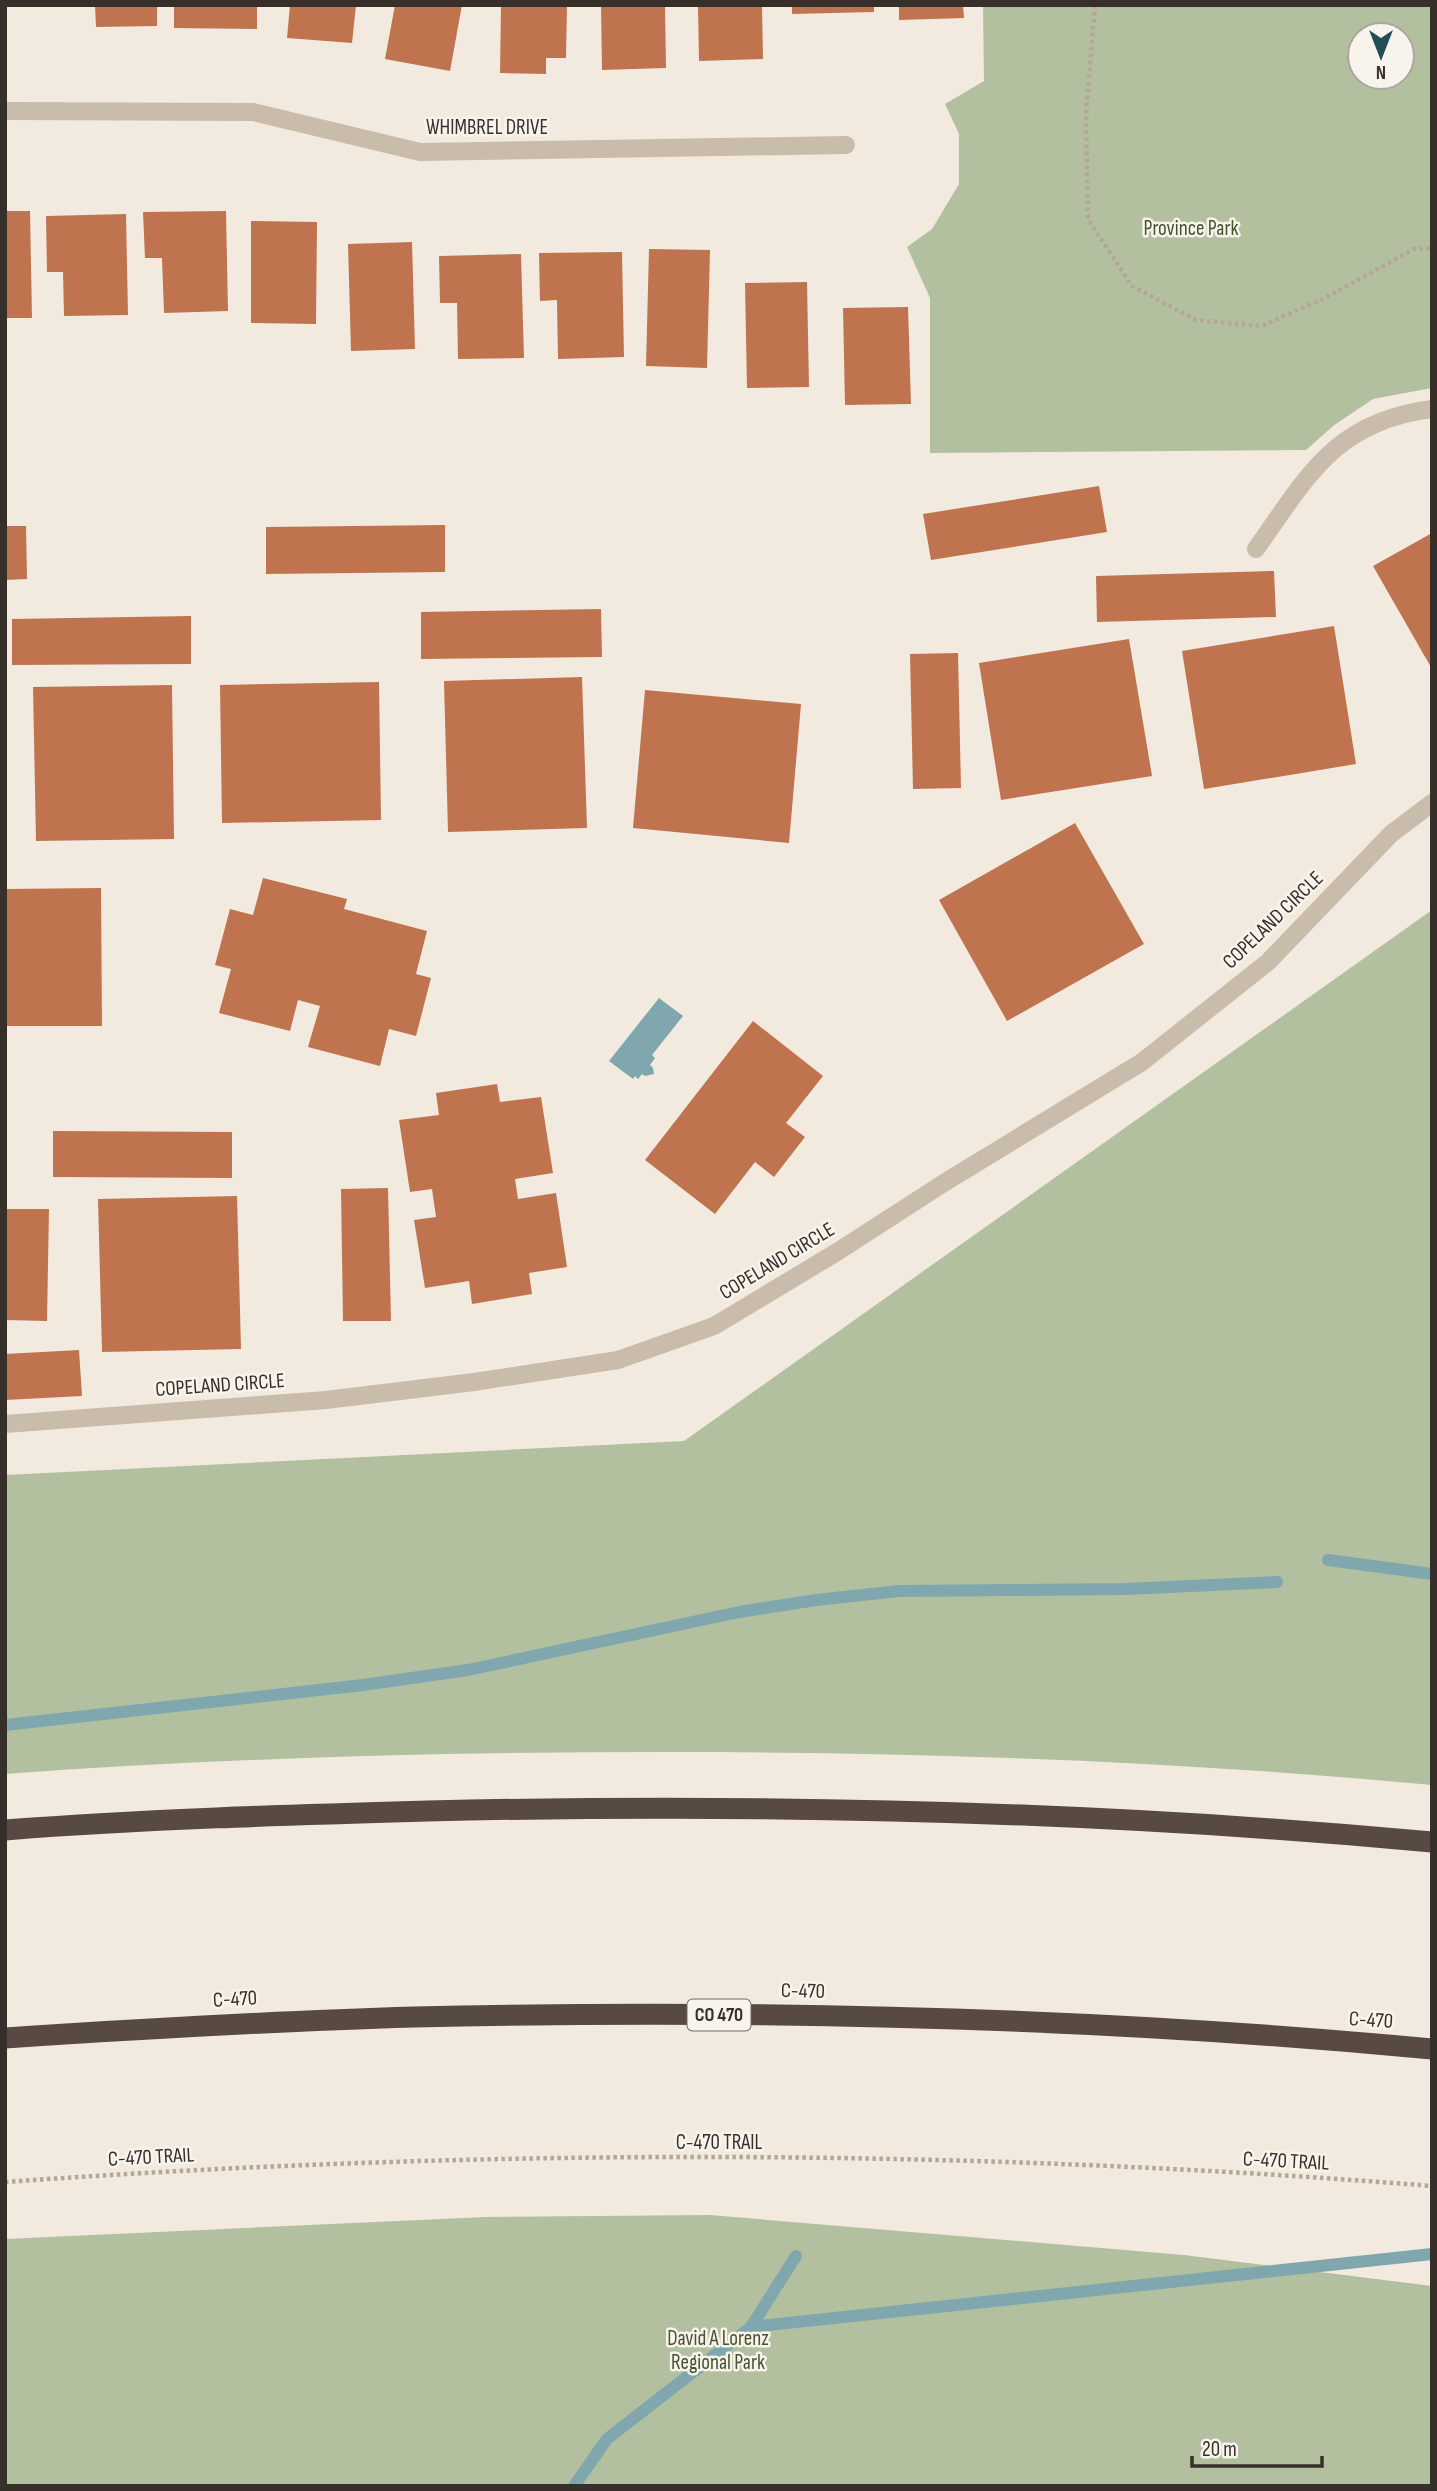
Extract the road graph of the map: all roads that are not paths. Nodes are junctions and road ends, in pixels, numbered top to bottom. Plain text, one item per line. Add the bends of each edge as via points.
1 (5, 111) edge
2 (846, 145) dead end
3 (1432, 409) edge
4 (1256, 549) dead end
5 (1432, 803) edge
6 (5, 1424) edge
7 (5, 1830) edge
8 (1432, 1842) edge
9 (5, 2038) edge
10 (1432, 2049) edge

1 - 2 street, WHIMBREL DRIVE via 253,112 420,152
3 - 4 street via 1373,424 1336,446
5 - 6 street, COPELAND CIRCLE via 1391,834 1268,962 1142,1062 714,1326 618,1360 474,1382 326,1400
7 - 8 highway via 307,1814 827,1809 1056,1817
9 - 10 highway, C-470 / CO 470 via 411,2017 780,2015 1138,2027

